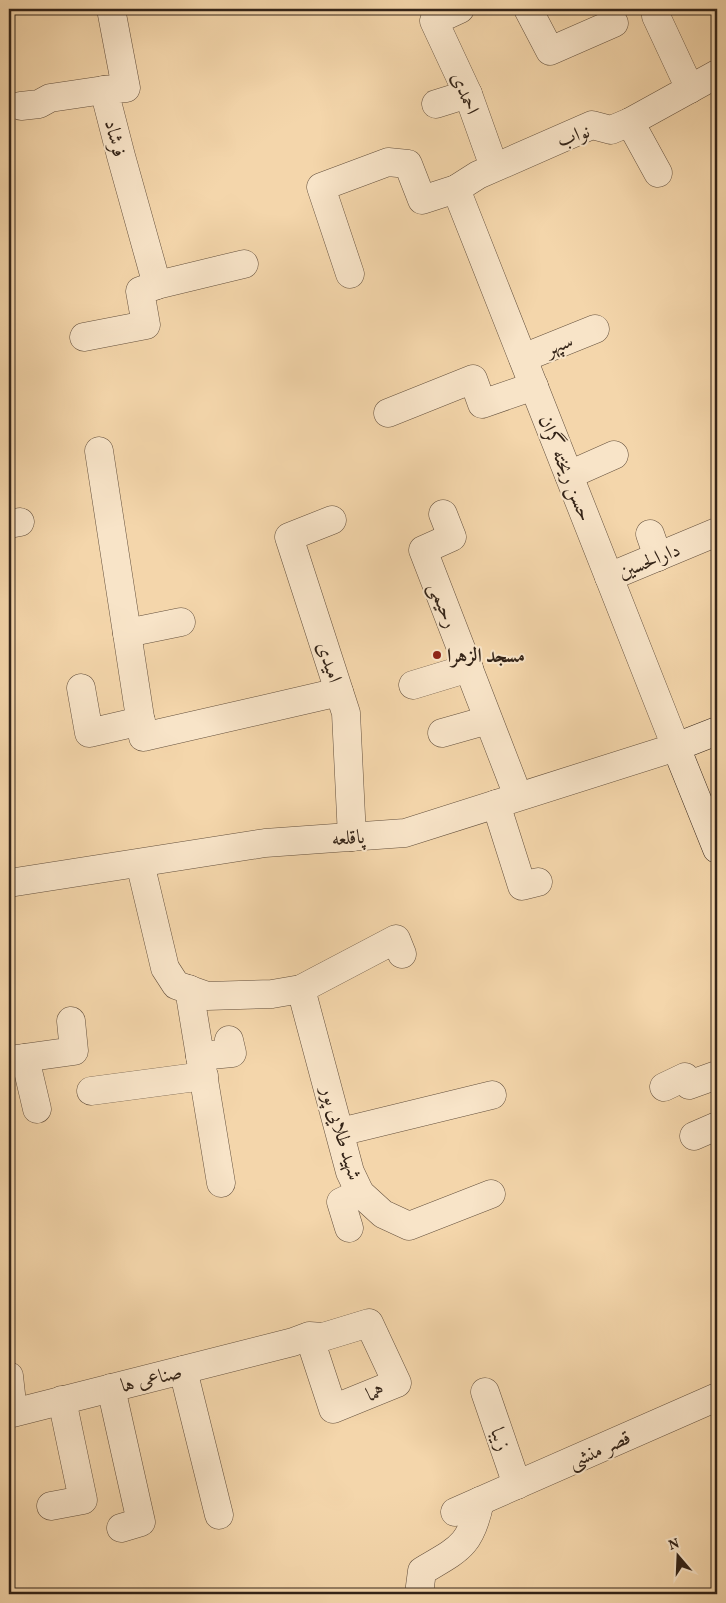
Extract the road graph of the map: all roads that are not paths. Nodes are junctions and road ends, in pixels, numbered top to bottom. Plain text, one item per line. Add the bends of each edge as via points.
1 (110, 9) edge
2 (460, 9) edge
3 (528, 9) edge
4 (656, 16) dead end
5 (614, 23) dead end
6 (717, 74) edge
7 (690, 89) junction
8 (104, 90) junction
9 (468, 94) junction
10 (436, 104) dead end
11 (21, 106) dead end
12 (630, 122) junction
13 (494, 167) junction
14 (658, 173) dead end
15 (456, 189) junction
16 (244, 264) dead end
17 (350, 274) dead end
18 (157, 285) junction
19 (595, 330) dead end
20 (84, 336) dead end
21 (523, 358) junction
22 (534, 386) junction
23 (388, 413) dead end
24 (99, 451) dead end
25 (614, 455) dead end
26 (569, 475) junction
27 (443, 514) dead end
28 (332, 520) dead end
29 (717, 532) edge
30 (609, 577) junction
31 (181, 622) dead end
32 (127, 633) junction
33 (469, 668) junction
34 (413, 685) dead end
35 (81, 688) dead end
36 (339, 692) junction
37 (488, 720) junction
38 (141, 721) junction
39 (717, 731) edge
40 (442, 733) dead end
41 (676, 747) junction
42 (507, 800) junction
43 (352, 837) junction
44 (717, 849) edge
45 (140, 863) junction
46 (538, 882) dead end
47 (9, 883) edge
48 (402, 954) dead end
49 (189, 989) junction
50 (301, 989) junction
51 (71, 1021) dead end
52 (229, 1040) dead end
53 (17, 1059) edge
54 (202, 1066) junction
55 (717, 1075) edge
56 (664, 1087) dead end
57 (91, 1091) dead end
58 (492, 1094) dead end
59 (37, 1108) dead end
60 (340, 1132) junction
61 (221, 1182) dead end
62 (360, 1192) junction
63 (491, 1194) dead end
64 (349, 1228) dead end
65 (301, 1339) dead end
66 (183, 1370) junction
67 (9, 1376) edge
68 (111, 1388) junction
69 (485, 1392) dead end
70 (717, 1397) edge
71 (62, 1400) junction
72 (11, 1413) edge
73 (517, 1485) junction
74 (480, 1501) junction
75 (51, 1506) dead end
76 (455, 1512) dead end
77 (219, 1515) dead end
78 (121, 1528) dead end
79 (419, 1594) edge

1 - 8 street, فرشاد via 126,88
2 - 9 street, احمدی via 434,21
3 - 5 street via 550,51
4 - 7 street
6 - 7 street, نواب
7 - 12 street, نواب
8 - 11 street
8 - 18 street, فرشاد
9 - 10 street
9 - 13 street, احمدی
12 - 13 street, نواب via 611,130 592,125
12 - 14 street
13 - 15 street, نواب
15 - 17 street, نواب via 422,200 408,164 388,162 321,188
15 - 21 street, حسن ریخته گران
16 - 18 street
18 - 20 street via 140,290 146,325
19 - 21 street, سپهر
21 - 22 street, حسن ریخته گران
22 - 23 street via 482,404 473,379
22 - 26 street, حسن ریخته گران
24 - 32 street
25 - 26 street
26 - 30 street, حسن ریخته گران
27 - 33 street, رحیمی via 452,537 423,550
28 - 36 street, امیدی via 289,537
29 - 30 street, دارالحسین via 654,545
30 - 41 street, حسن ریخته گران
31 - 32 street
32 - 38 street
33 - 34 street
33 - 37 street, رحیمی
35 - 38 street via 89,733
36 - 38 street via 143,737
36 - 43 street, امیدی via 346,713
37 - 40 street
37 - 42 street, رحیمی
39 - 41 street, پاقلعه
41 - 42 street, پاقلعه
41 - 44 street, حسن ریخته گران
42 - 43 street, پاقلعه via 405,833
42 - 46 street, رحیمی via 522,886
43 - 45 street, پاقلعه via 266,843
45 - 47 street, پاقلعه
45 - 49 street via 165,968 176,985
48 - 50 street via 396,939
49 - 50 street via 207,996 272,994
49 - 54 street
50 - 60 street, شهید طلایی پور
51 - 53 street via 74,1051
52 - 54 street via 232,1053
53 - 59 street
54 - 57 street
54 - 61 street
55 - 56 street via 689,1085 685,1077
58 - 60 street
60 - 62 street, شهید طلایی پور via 350,1172
62 - 63 street, شهید طلایی پور via 383,1214 409,1226
62 - 64 street via 341,1202
65 - 66 street, صناعی ها
66 - 68 street, صناعی ها
66 - 77 street
67 - 72 street
68 - 71 street, صناعی ها
68 - 78 street via 141,1522
69 - 73 street, زیبا
70 - 73 street, قصر منشی
71 - 72 street, صناعی ها
71 - 75 street via 83,1500
73 - 74 street, قصر منشی
74 - 76 street, قصر منشی
74 - 79 street via 469,1537 456,1551 422,1571

